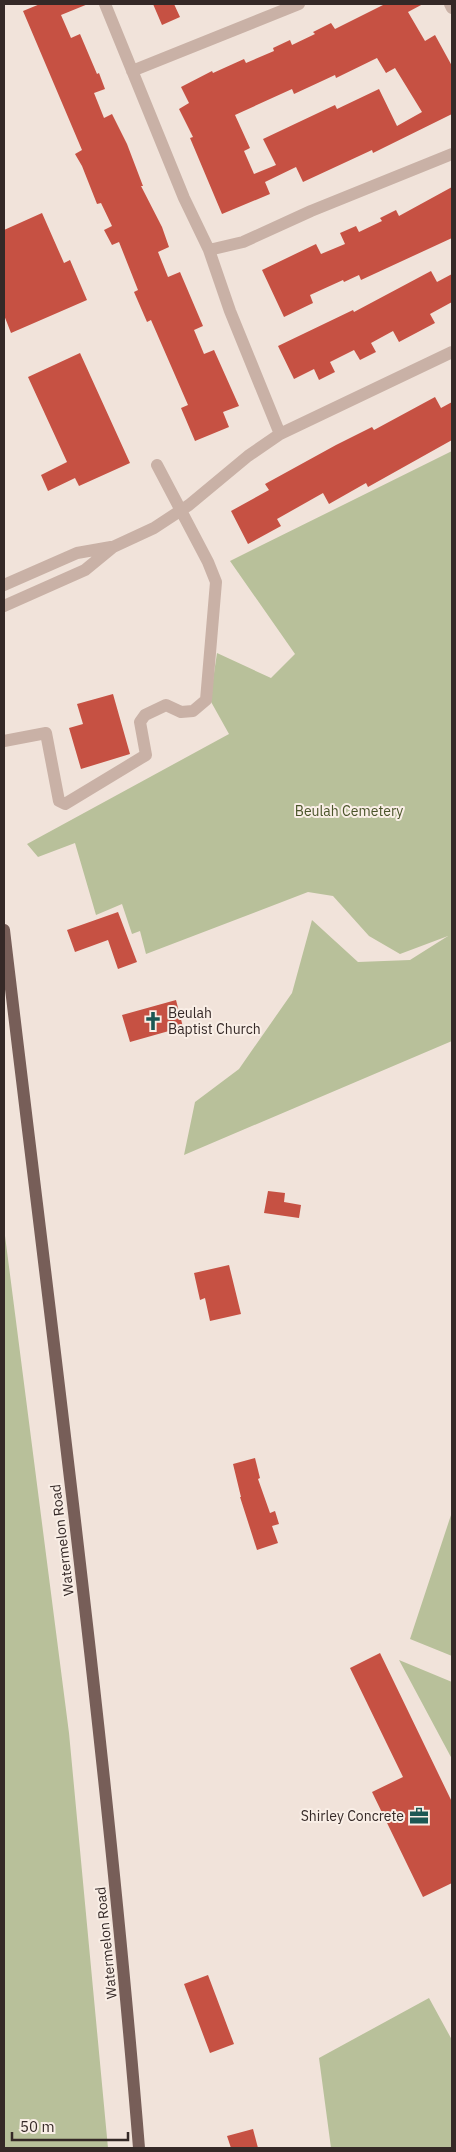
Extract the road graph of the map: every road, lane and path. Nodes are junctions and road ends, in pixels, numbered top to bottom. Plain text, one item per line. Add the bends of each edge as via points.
1 (105, 4) edge
2 (299, 4) edge
3 (450, 4) edge
4 (452, 8) edge
5 (132, 71) junction
6 (452, 154) edge
7 (208, 250) junction
8 (452, 352) edge
9 (280, 434) junction
10 (156, 465) dead end
11 (179, 511) junction
12 (113, 547) junction
13 (4, 585) edge
14 (4, 606) edge
15 (4, 741) edge
16 (4, 930) edge
17 (139, 2148) edge

1 - 5 street
2 - 5 street
3 - 4 street
5 - 7 street
6 - 7 street via 243,242
7 - 9 street
8 - 9 street
9 - 11 street
10 - 11 street
11 - 12 street via 154,528
11 - 15 street via 216,582 206,700 193,711 181,712 166,705 145,715 140,722 146,754 65,804 59,800 46,733
12 - 13 street via 77,553
12 - 14 street via 85,570
16 - 17 main road, Watermelon Road via 98,1718

